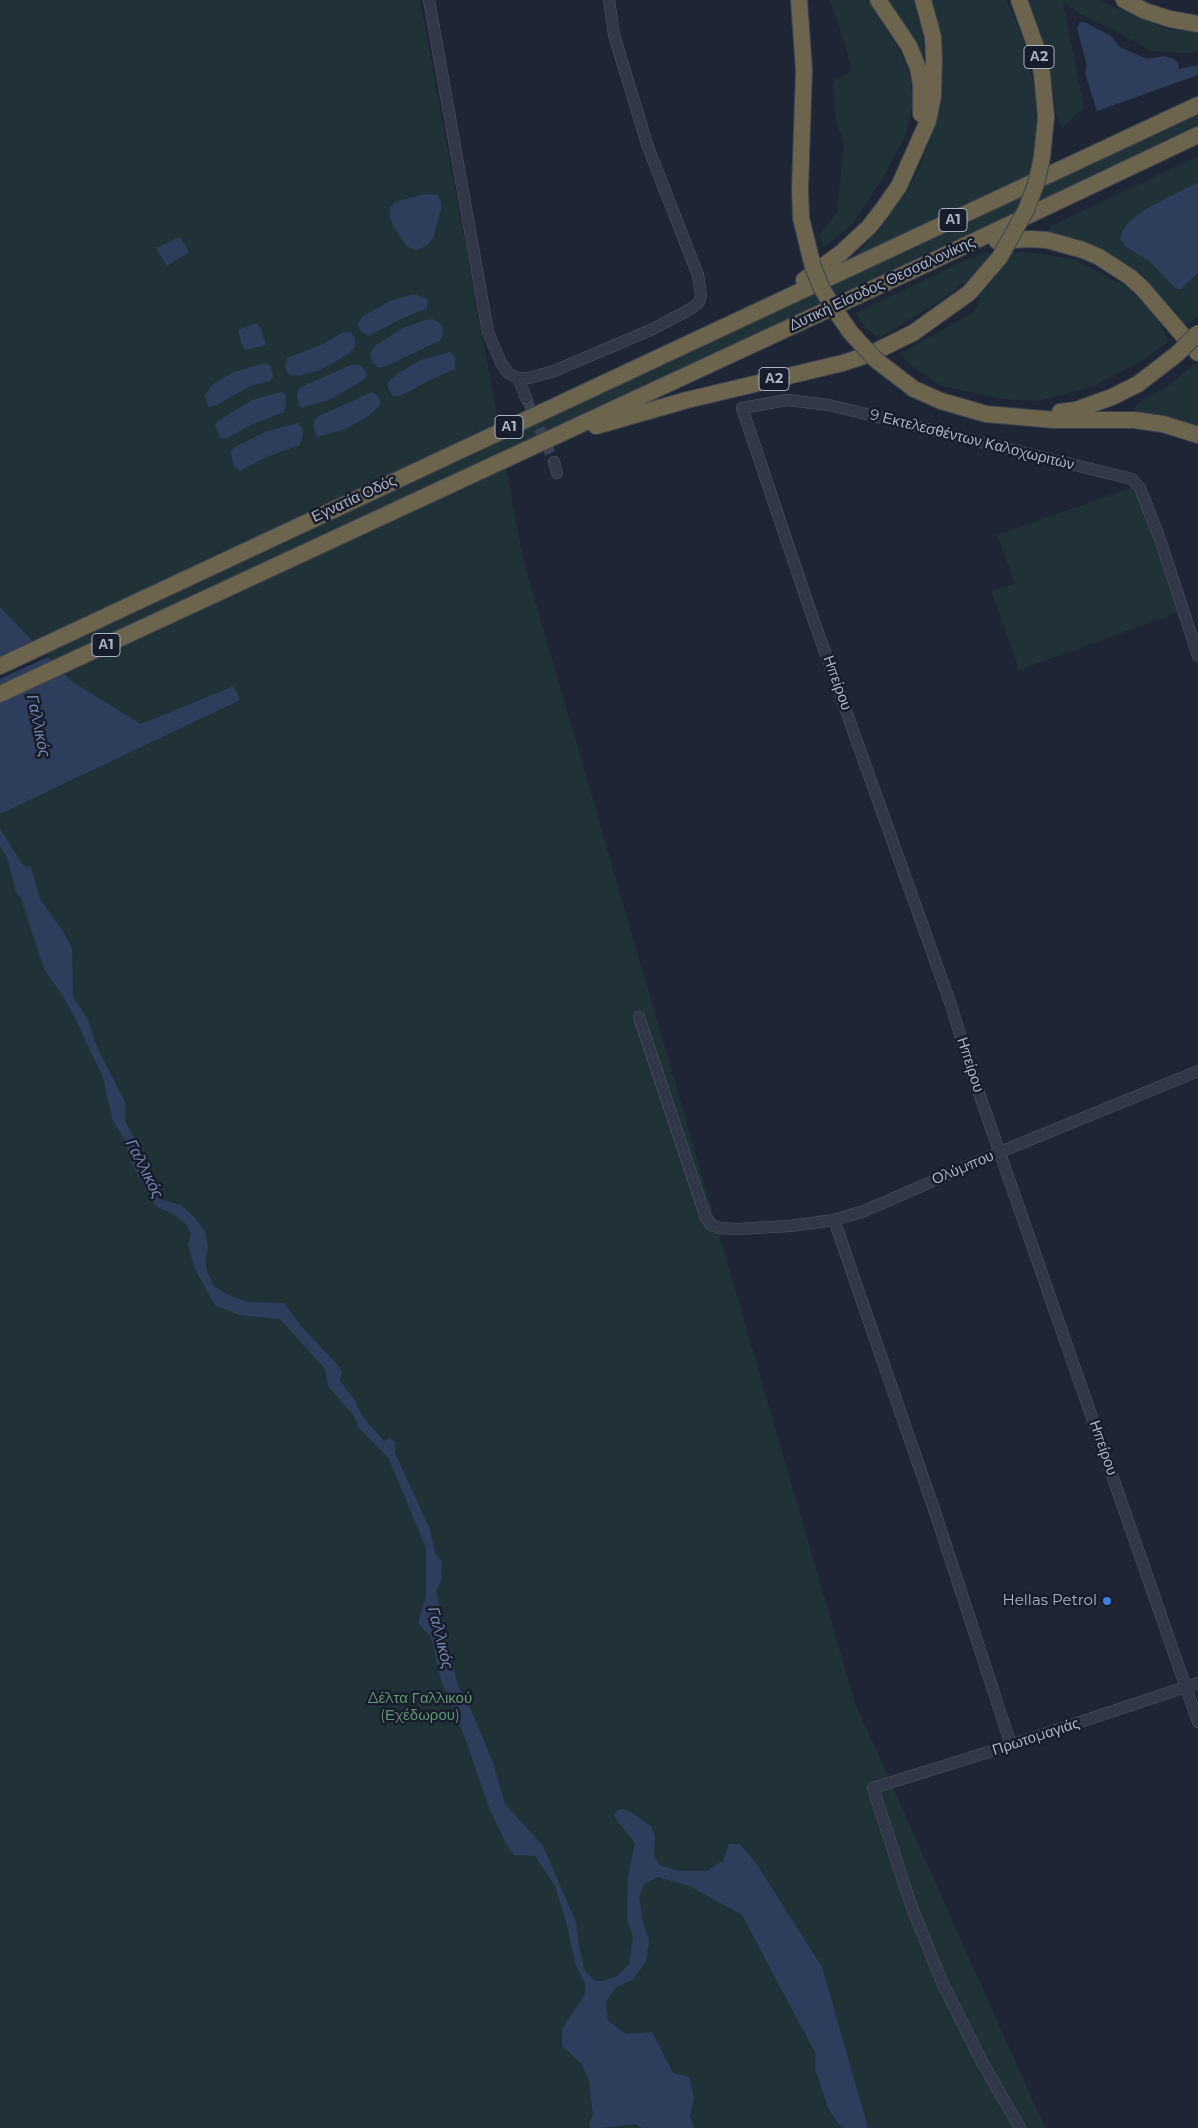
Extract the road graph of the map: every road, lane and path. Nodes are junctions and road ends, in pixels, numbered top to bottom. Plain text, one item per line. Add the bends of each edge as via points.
1 (429, 0) edge
2 (609, 0) edge
3 (799, 0) edge
4 (878, 0) edge
5 (924, 0) edge
6 (1019, 0) edge
7 (1124, 0) edge
8 (1144, 0) edge
9 (1170, 19) junction
10 (1198, 24) edge
11 (1198, 105) edge
12 (1198, 134) edge
13 (919, 141) junction
14 (926, 264) junction
15 (1198, 332) edge
16 (709, 334) junction
17 (1198, 353) edge
18 (518, 378) junction
19 (526, 398) tunnel mouth
20 (742, 408) joint
21 (1033, 417) junction
22 (564, 432) junction
23 (1198, 435) edge
24 (1198, 656) edge
25 (0, 666) edge
26 (0, 694) edge
27 (639, 1017) dead end
28 (1198, 1070) edge
29 (1000, 1152) junction
30 (834, 1220) junction
31 (1198, 1684) edge
32 (1186, 1688) junction
33 (1198, 1722) edge
34 (1011, 1746) junction
35 (1020, 2128) edge

1 - 18 street via 488,332 501,363
2 - 18 street via 614,35 648,146 698,275 701,295 692,308 653,329 554,371
3 - 21 highway, bridge via 804,70 802,218 813,267 822,289 851,334 876,360 914,389 986,414
4 - 13 highway via 909,46 918,68 922,101
5 - 13 highway via 933,37 934,68 928,121
6 - 22 highway, Α2, bridge via 1042,74 1046,117 1042,157 1026,210 1000,257 969,293 913,333 870,354 687,400 614,422
7 - 9 highway
8 - 9 highway
9 - 10 highway
11 - 16 highway, Δυτική Είσοδος Θεσσαλονίκης / Α1
12 - 14 highway, Δυτική Είσοδος Θεσσαλονίκης / Α1
13 - 16 highway via 883,209 841,254 807,278
14 - 17 highway via 991,241 1047,240 1083,250 1130,277
14 - 22 highway, Δυτική Είσοδος Θεσσαλονίκης / Α1
15 - 21 highway, bridge via 1177,354 1138,384 1112,398 1076,410
16 - 25 highway, Εγνατία Οδός / Α1
18 - 19 street
20 - 24 street, 9 Εκτελεσθέντων Καλοχωριτών via 787,400 830,405 1128,477 1140,488
20 - 29 street, Ηπείρου
21 - 23 highway via 1134,420 1163,424
22 - 26 highway, Εγνατία Οδός / Α1
27 - 30 street, Ολύμπου via 706,1218 712,1225 737,1229
28 - 29 street, Ολύμπου
29 - 30 street, Ολύμπου via 864,1211
29 - 32 street, Ηπείρου
30 - 34 street via 937,1518
31 - 32 street, Πρωτομαγιάς
32 - 33 street, Ηπείρου
32 - 34 street, Πρωτομαγιάς
34 - 35 street, Πρωτομαγιάς via 873,1788 911,1905 942,1982

